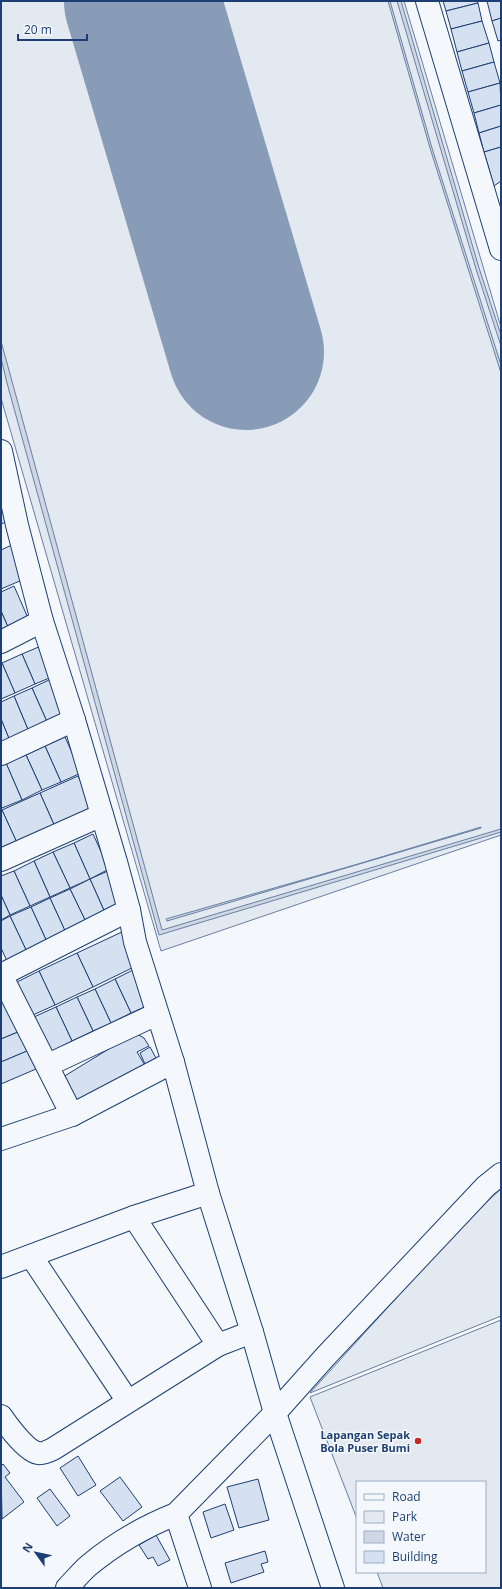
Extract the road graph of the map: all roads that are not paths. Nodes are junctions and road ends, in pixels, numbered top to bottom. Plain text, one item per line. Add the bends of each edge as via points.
1 (427, 1) edge
2 (494, 198) edge
3 (501, 249) edge
4 (1, 451) edge
5 (9, 528) edge
6 (42, 622) junction
7 (1, 642) edge
8 (74, 720) junction
9 (1, 754) edge
10 (102, 815) junction
11 (1, 860) edge
12 (129, 910) junction
13 (1, 975) edge
14 (157, 1014) junction
15 (173, 1062) junction
16 (48, 1065) junction
17 (72, 1114) junction
18 (1, 1139) edge
19 (501, 1174) edge
20 (208, 1193) junction
21 (134, 1218) junction
22 (31, 1256) junction
23 (1, 1267) edge
24 (252, 1332) junction
25 (218, 1345) junction
26 (123, 1394) dead end
27 (275, 1413) junction
28 (5, 1430) edge
29 (176, 1514) junction
30 (67, 1588) edge
31 (200, 1588) edge
32 (333, 1588) edge

1 - 2 street
2 - 3 street
4 - 5 street
5 - 6 street
6 - 7 street
6 - 8 street
8 - 9 street
8 - 10 street
10 - 11 street
10 - 12 street
12 - 13 street
12 - 14 street via 135,942
13 - 16 street
14 - 15 street
14 - 16 street
15 - 17 street
15 - 20 street
16 - 17 street
17 - 18 street
19 - 27 street via 486,1186
20 - 21 street
20 - 24 street
21 - 22 street
21 - 25 street
22 - 23 street
22 - 26 street
24 - 25 street
24 - 27 street
25 - 28 street via 53,1449 42,1453 30,1450
27 - 29 street
27 - 32 street
29 - 30 street via 158,1522 88,1566
29 - 31 street

